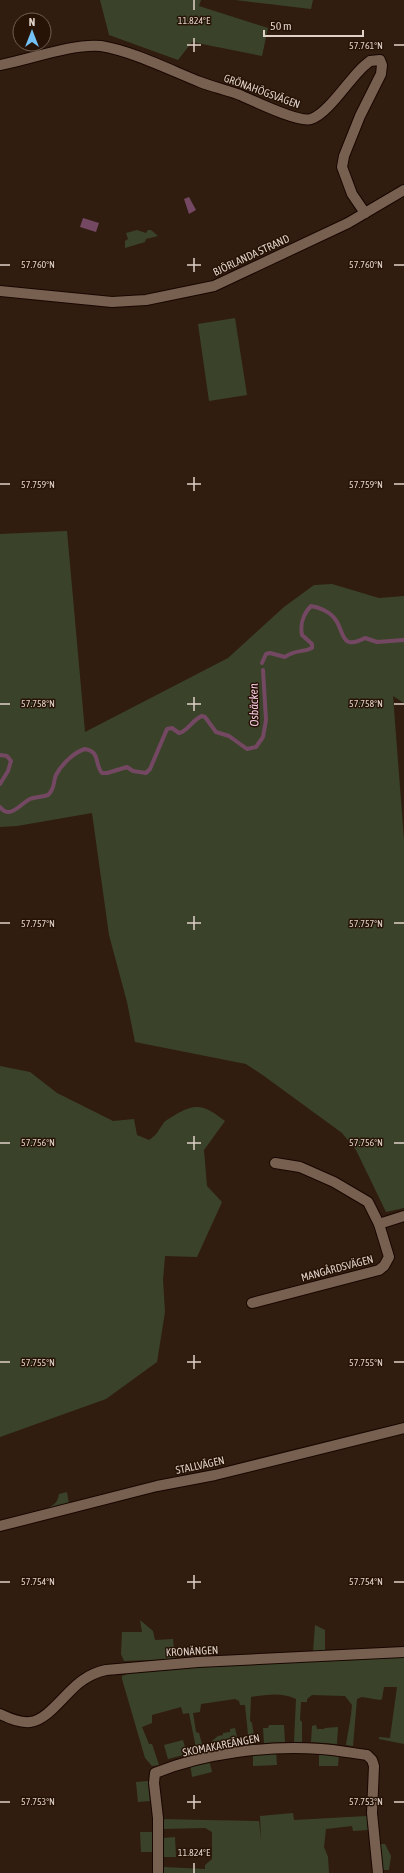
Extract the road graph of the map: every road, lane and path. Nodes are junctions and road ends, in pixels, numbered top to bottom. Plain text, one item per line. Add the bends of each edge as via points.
1 (0, 65) edge
2 (404, 190) edge
3 (365, 213) junction
4 (0, 291) edge
5 (275, 1163) dead end
6 (404, 1216) edge
7 (379, 1224) junction
8 (252, 1303) dead end
9 (404, 1428) edge
10 (0, 1526) edge
11 (404, 1652) edge
12 (0, 1714) edge
13 (158, 1873) edge
14 (378, 1873) edge

1 - 3 street, GRÖNAHÖGSVÄGEN via 73,49 102,47 125,53 301,119 311,119 326,109 364,66 370,61 380,60 381,74 360,116 342,167 352,194
2 - 3 street, BJÖRLANDA STRAND
3 - 4 street, BJÖRLANDA STRAND via 243,274 214,286 177,294 146,300 112,302
5 - 7 street, MANGÅRDSVÄGEN via 300,1167 334,1182 368,1202
6 - 7 street
7 - 8 street, MANGÅRDSVÄGEN via 389,1257 380,1270
9 - 10 street, STALLVÄGEN
11 - 12 street, KRONÄNGEN via 198,1662 106,1670 82,1680 54,1707 31,1722 19,1722
13 - 14 street, SKOMAKAREÄNGEN via 155,1773 216,1756 267,1749 322,1749 367,1755 372,1760 372,1813

